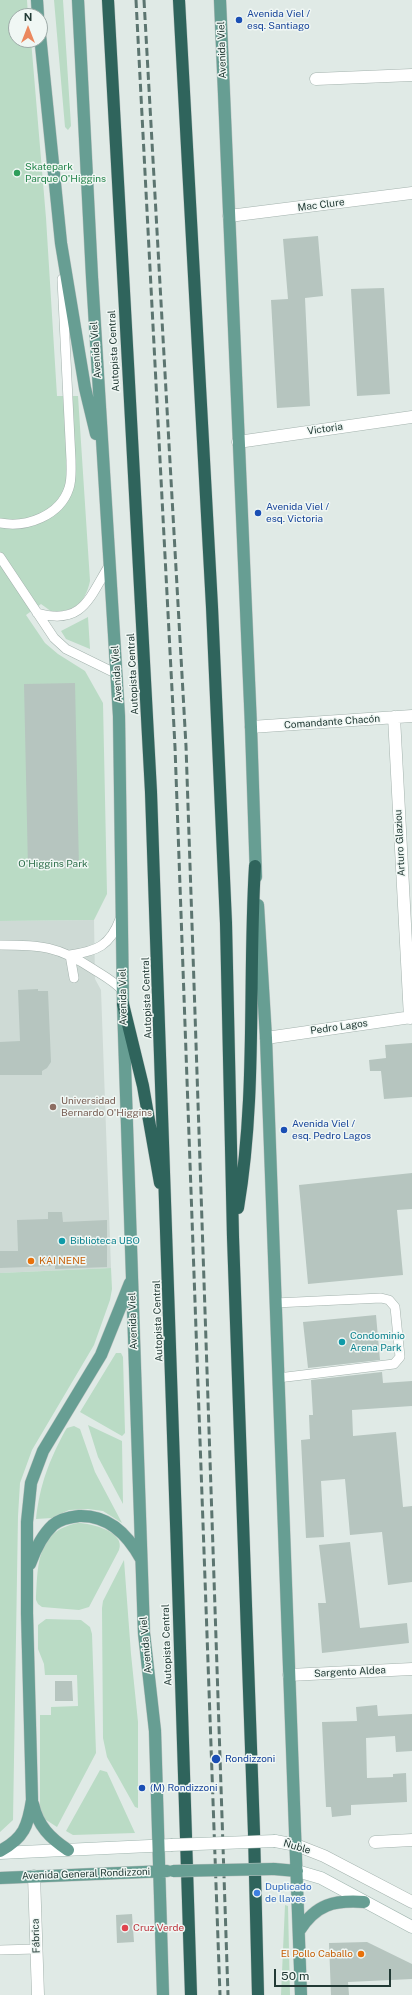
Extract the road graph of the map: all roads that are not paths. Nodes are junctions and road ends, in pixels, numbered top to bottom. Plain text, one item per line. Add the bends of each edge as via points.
1 (78, 0) edge
2 (108, 0) edge
3 (179, 0) edge
4 (220, 0) edge
5 (41, 48) edge
6 (412, 76) edge
7 (316, 79) dead end
8 (412, 193) edge
9 (229, 216) junction
10 (61, 243) junction
11 (412, 417) edge
12 (238, 442) junction
13 (103, 464) junction
14 (0, 524) edge
15 (0, 557) edge
16 (110, 564) junction
17 (37, 613) junction
18 (117, 674) junction
19 (412, 716) edge
20 (394, 717) junction
21 (251, 727) junction
22 (255, 866) junction
23 (122, 914) junction
24 (0, 945) edge
25 (70, 955) junction
26 (74, 978) dead end
27 (123, 991) junction
28 (123, 1004) junction
29 (411, 1017) edge
30 (266, 1038) junction
31 (167, 1214) junction
32 (233, 1237) junction
33 (132, 1278) junction
34 (275, 1303) junction
35 (278, 1378) junction
36 (142, 1560) junction
37 (28, 1569) junction
38 (412, 1669) edge
39 (289, 1675) junction
40 (32, 1800) junction
41 (412, 1840) edge
42 (375, 1842) dead end
43 (296, 1845) junction
44 (158, 1846) junction
45 (68, 1850) junction
46 (0, 1852) edge
47 (158, 1871) junction
48 (297, 1871) junction
49 (34, 1876) junction
50 (0, 1878) edge
51 (364, 1902) junction
52 (412, 1902) edge
53 (412, 1927) edge
54 (299, 1931) junction
55 (36, 1949) junction
56 (0, 1950) edge
57 (38, 1995) edge
58 (163, 1995) edge
59 (191, 1995) edge
60 (258, 1995) edge
61 (301, 1995) edge

1 - 13 main road, Avenida Viel
2 - 31 highway, Autopista Central via 151,784
3 - 32 highway via 212,607 226,923
4 - 9 main road, Avenida Viel
5 - 10 main road
6 - 7 street
8 - 9 street, Mac Clure
9 - 12 main road, Avenida Viel
10 - 13 main road via 85,388
10 - 14 lane via 72,460 69,489 51,513 35,521 14,525
11 - 12 street, Victoria
12 - 21 main road, Avenida Viel
13 - 16 main road, Avenida Viel
15 - 17 lane
16 - 17 lane via 81,609 67,616 54,618
16 - 18 main road, Avenida Viel
17 - 18 lane via 54,638 66,649
18 - 23 main road, Avenida Viel via 121,754
19 - 20 street, Comandante Chacón
20 - 21 street, Comandante Chacón
20 - 29 street, Arturo Glaziou
21 - 22 main road, Avenida Viel
22 - 30 main road, Avenida Viel
22 - 32 highway via 249,1113 241,1192
23 - 25 lane via 112,935 102,946
23 - 27 main road, Avenida Viel
24 - 25 lane via 39,945
25 - 26 lane
25 - 27 lane via 103,974
27 - 28 main road, Avenida Viel
28 - 31 highway via 141,1080
28 - 33 main road, Avenida Viel
29 - 30 street, Pedro Lagos
30 - 34 main road, Avenida Viel
31 - 59 highway, Autopista Central
32 - 60 highway
33 - 36 main road, Avenida Viel
33 - 37 main road via 101,1355 54,1430 36,1467 28,1499
34 - 35 main road, Avenida Viel
34 - 35 lane via 381,1298 389,1300 395,1307 400,1357 394,1364
35 - 39 main road, Avenida Viel
36 - 37 main road via 125,1536 111,1524 94,1517 75,1517 60,1521 47,1532 40,1541
36 - 44 main road, Avenida Viel via 144,1633 155,1731
37 - 40 main road
38 - 39 street, Sargento Aldea
39 - 43 main road, Avenida Viel
40 - 45 main road via 37,1818 44,1830
40 - 46 main road via 28,1822 20,1837
41 - 42 street
43 - 44 street, Ñuble, bridge via 275,1841
43 - 48 main road, Avenida Viel
43 - 52 street, Ñuble via 324,1856
44 - 45 street
44 - 47 main road, Avenida Viel
45 - 46 street
47 - 48 main road, Avenida General Rondizzoni, bridge
47 - 49 main road, Avenida General Rondizzoni
47 - 58 main road, Avenida Viel
48 - 51 street via 321,1878
48 - 54 main road, Avenida Viel
49 - 50 main road, Avenida General Rondizzoni
49 - 55 street, Fábrica
51 - 53 street
51 - 54 main road via 339,1902 321,1907 308,1916
54 - 61 main road, Avenida Viel
55 - 56 lane
55 - 57 street, Fábrica

